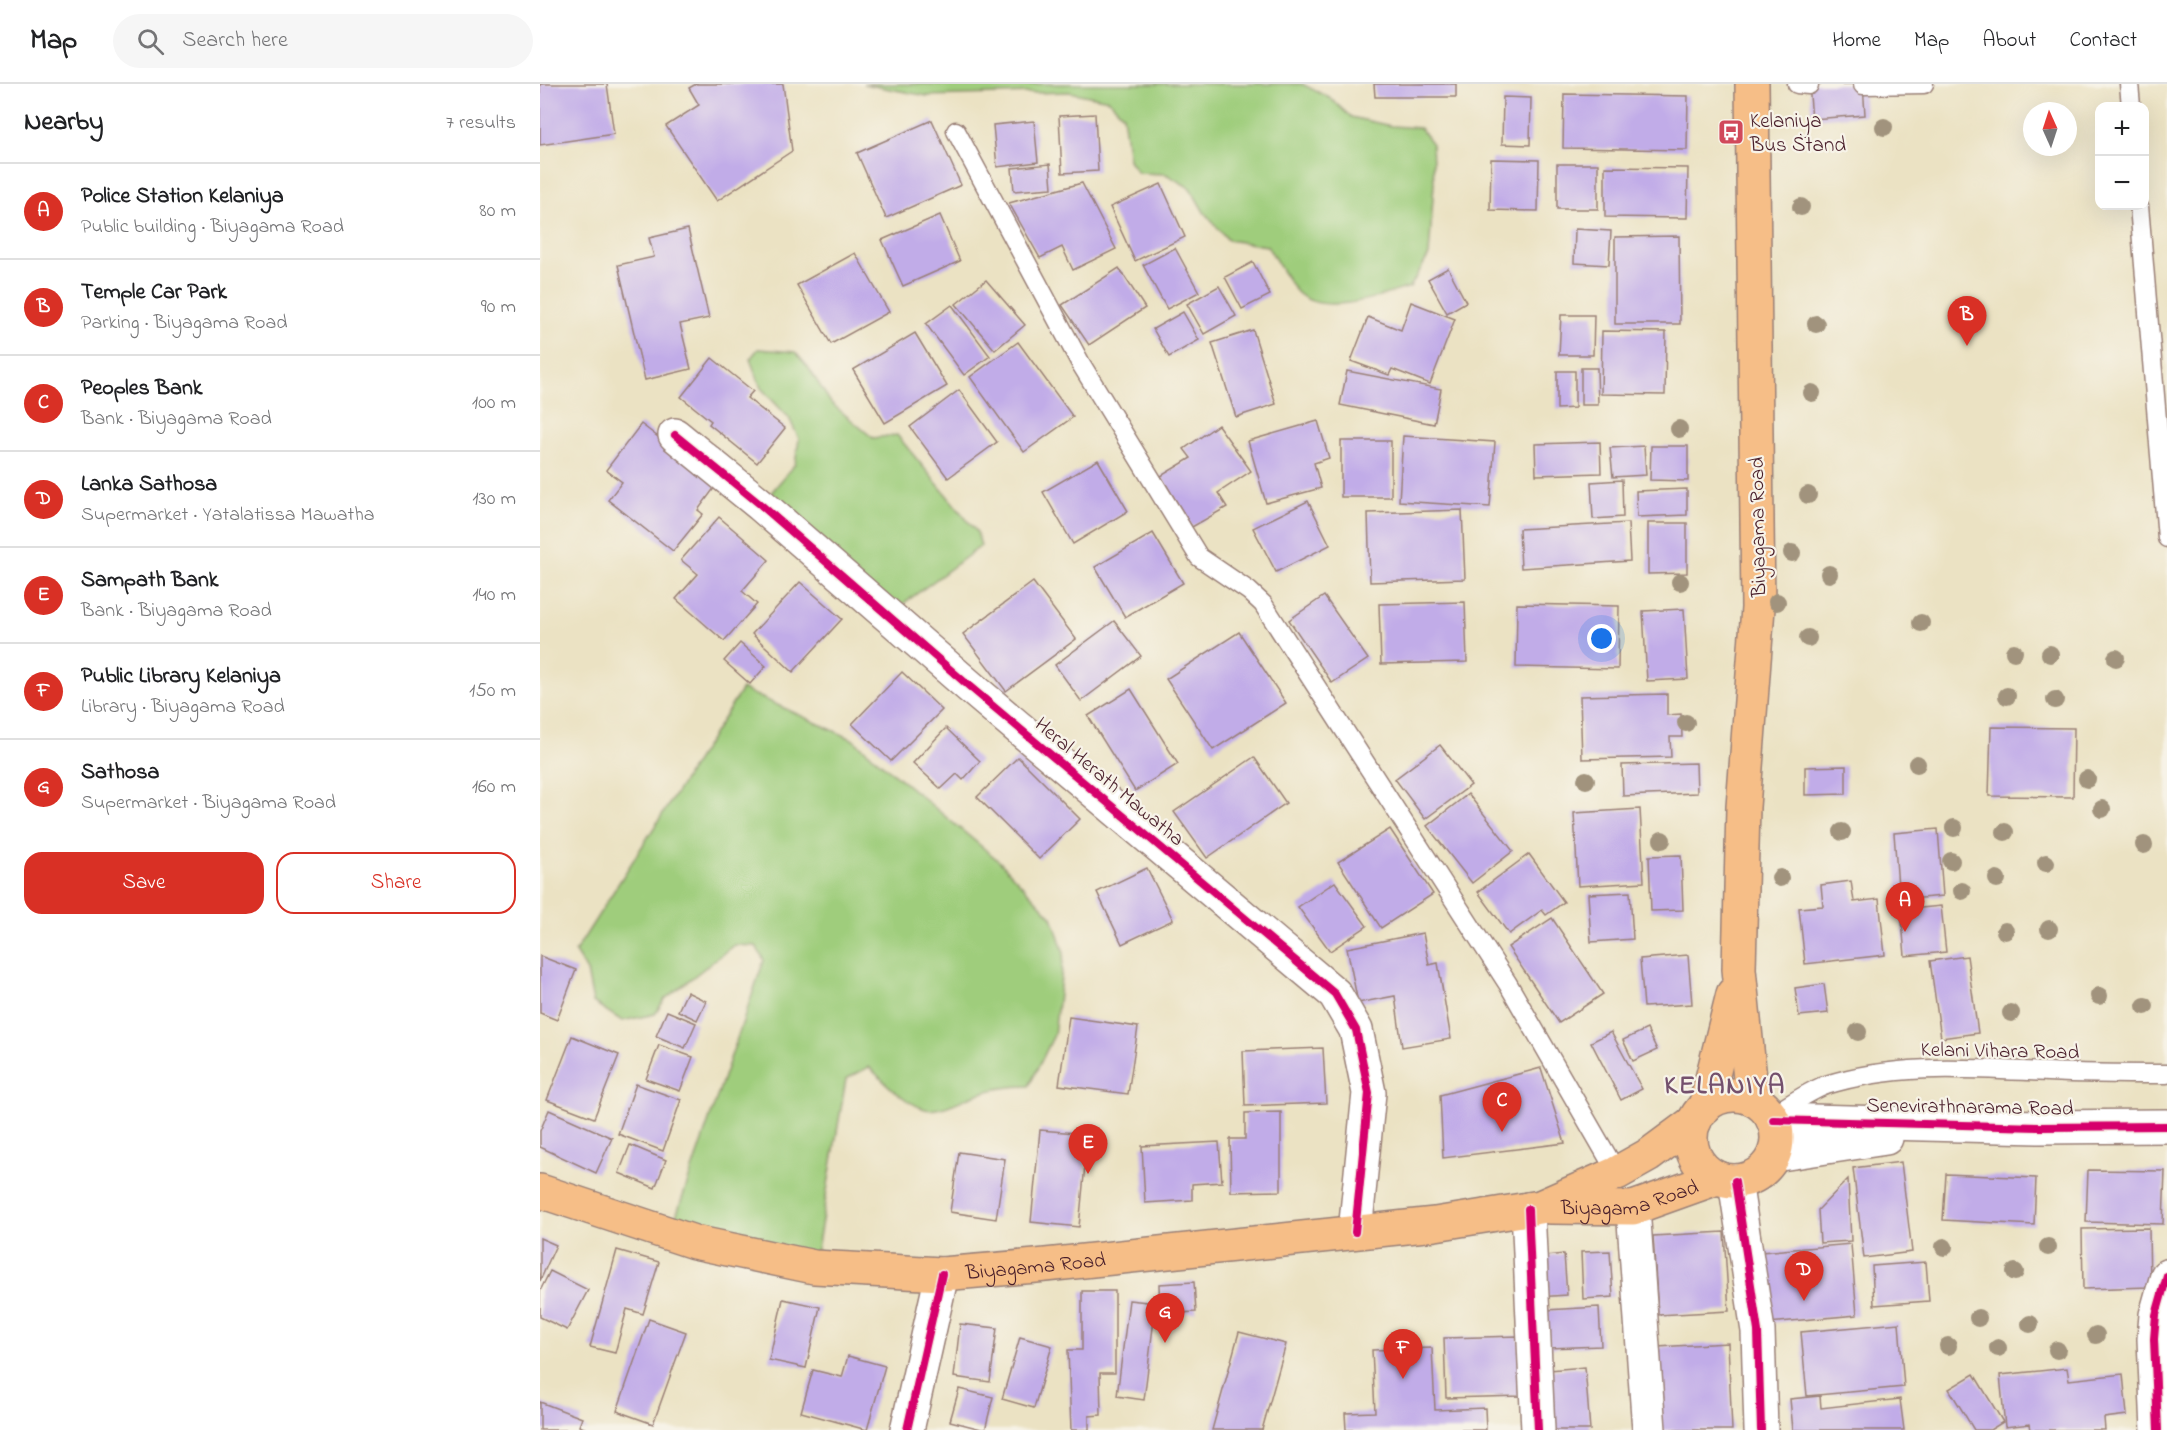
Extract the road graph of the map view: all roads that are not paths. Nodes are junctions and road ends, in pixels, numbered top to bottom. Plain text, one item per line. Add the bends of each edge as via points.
1 (1752, 84) edge
2 (1924, 84) edge
3 (2129, 84) edge
4 (1863, 85) edge
5 (2131, 102) edge
6 (956, 131) dead end
7 (2139, 210) edge
8 (675, 435) dead end
9 (2167, 538) edge
10 (1739, 969) junction
11 (2167, 1074) edge
12 (1765, 1112) junction
13 (1700, 1114) junction
14 (1965, 1126) junction
15 (2167, 1126) edge
16 (1774, 1155) junction
17 (1617, 1173) junction
18 (1726, 1180) junction
19 (540, 1191) edge
20 (1534, 1208) junction
21 (1633, 1208) junction
22 (1355, 1232) junction
23 (942, 1274) junction
24 (2167, 1276) edge
25 (907, 1430) edge
26 (1538, 1430) edge
27 (1649, 1430) edge
28 (1761, 1430) edge
29 (2158, 1430) edge

1 - 10 main road, Biyagama Road via 1758,608 1743,807
2 - 4 lane
3 - 5 lane
6 - 17 lane via 1081,364 1199,557 1263,604 1508,984
7 - 9 lane
8 - 22 street, Heral Herath Mawatha via 1335,994 1356,1030 1369,1093
10 - 12 main road, Biyagama Road
10 - 13 main road, Biyagama Road
11 - 12 lane, Kelani Vihara Road via 1918,1070 1854,1077
12 - 13 main road via 1736,1096 1720,1098
12 - 14 street, Senevirathnarama Road
12 - 16 main road via 1778,1139
13 - 17 main road, Biyagama Road via 1649,1155
13 - 18 main road via 1691,1138 1695,1156 1705,1170
14 - 15 street, Senevirathnarama Road
14 - 16 street, Senevirathnarama Road
16 - 18 main road via 1764,1170 1747,1179
17 - 20 main road, Biyagama Road
18 - 21 main road, Biyagama Road
18 - 28 street via 1758,1330
19 - 23 main road, Biyagama Road via 694,1242 814,1267
20 - 21 main road, Biyagama Road
20 - 22 main road, Biyagama Road
20 - 26 street
21 - 27 street
22 - 23 main road, Biyagama Road
23 - 25 street
24 - 29 street via 2154,1339

